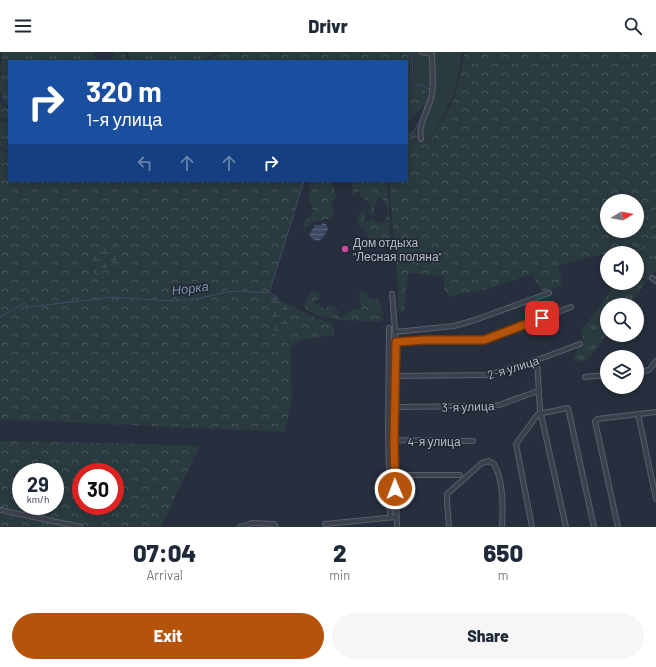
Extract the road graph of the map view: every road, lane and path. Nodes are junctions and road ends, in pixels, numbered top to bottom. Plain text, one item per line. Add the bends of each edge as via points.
1 (422, 52) edge
2 (421, 138) dead end
3 (549, 293) dead end
4 (392, 294) dead end
5 (570, 307) dead end
6 (389, 328) dead end
7 (395, 332) junction
8 (396, 342) junction
9 (580, 344) dead end
10 (537, 360) junction
11 (656, 361) edge
12 (644, 370) edge
13 (395, 376) junction
14 (600, 376) edge
15 (585, 377) dead end
16 (538, 391) junction
17 (395, 407) junction
18 (656, 412) edge
19 (541, 413) junction
20 (638, 414) junction
21 (394, 440) junction
22 (473, 441) dead end
23 (395, 475) junction
24 (460, 475) dead end
25 (656, 499) edge
26 (0, 510) edge
27 (390, 517) junction
28 (396, 517) junction
29 (325, 524) dead end
30 (81, 527) edge
31 (240, 527) edge
32 (243, 527) edge
33 (276, 527) edge
34 (397, 527) edge
35 (448, 527) edge
36 (502, 527) edge
37 (532, 527) edge
38 (566, 527) edge
39 (594, 527) edge
40 (618, 527) edge

1 - 2 street via 432,54 433,87 432,97 419,131
3 - 7 street via 454,326
4 - 7 street
5 - 8 street via 484,340
6 - 27 street
7 - 8 street
8 - 13 street
9 - 10 street, 2-я улица
10 - 13 street, 2-я улица via 482,376
10 - 16 street
11 - 12 street via 651,369
13 - 17 street
14 - 15 street
16 - 17 street, 3-я улица via 492,406
16 - 19 street
17 - 21 street
18 - 20 street
19 - 37 street via 535,417 516,444
19 - 38 street
19 - 39 street via 568,408
20 - 25 street
20 - 40 street via 595,421
21 - 22 street, 4-я улица
21 - 23 street
23 - 24 street
23 - 28 street
26 - 30 street
27 - 28 street
27 - 29 street
28 - 34 street
31 - 32 street
32 - 33 street via 260,523 274,524
35 - 36 street via 447,494 482,463 489,462 494,464 499,476 503,503

